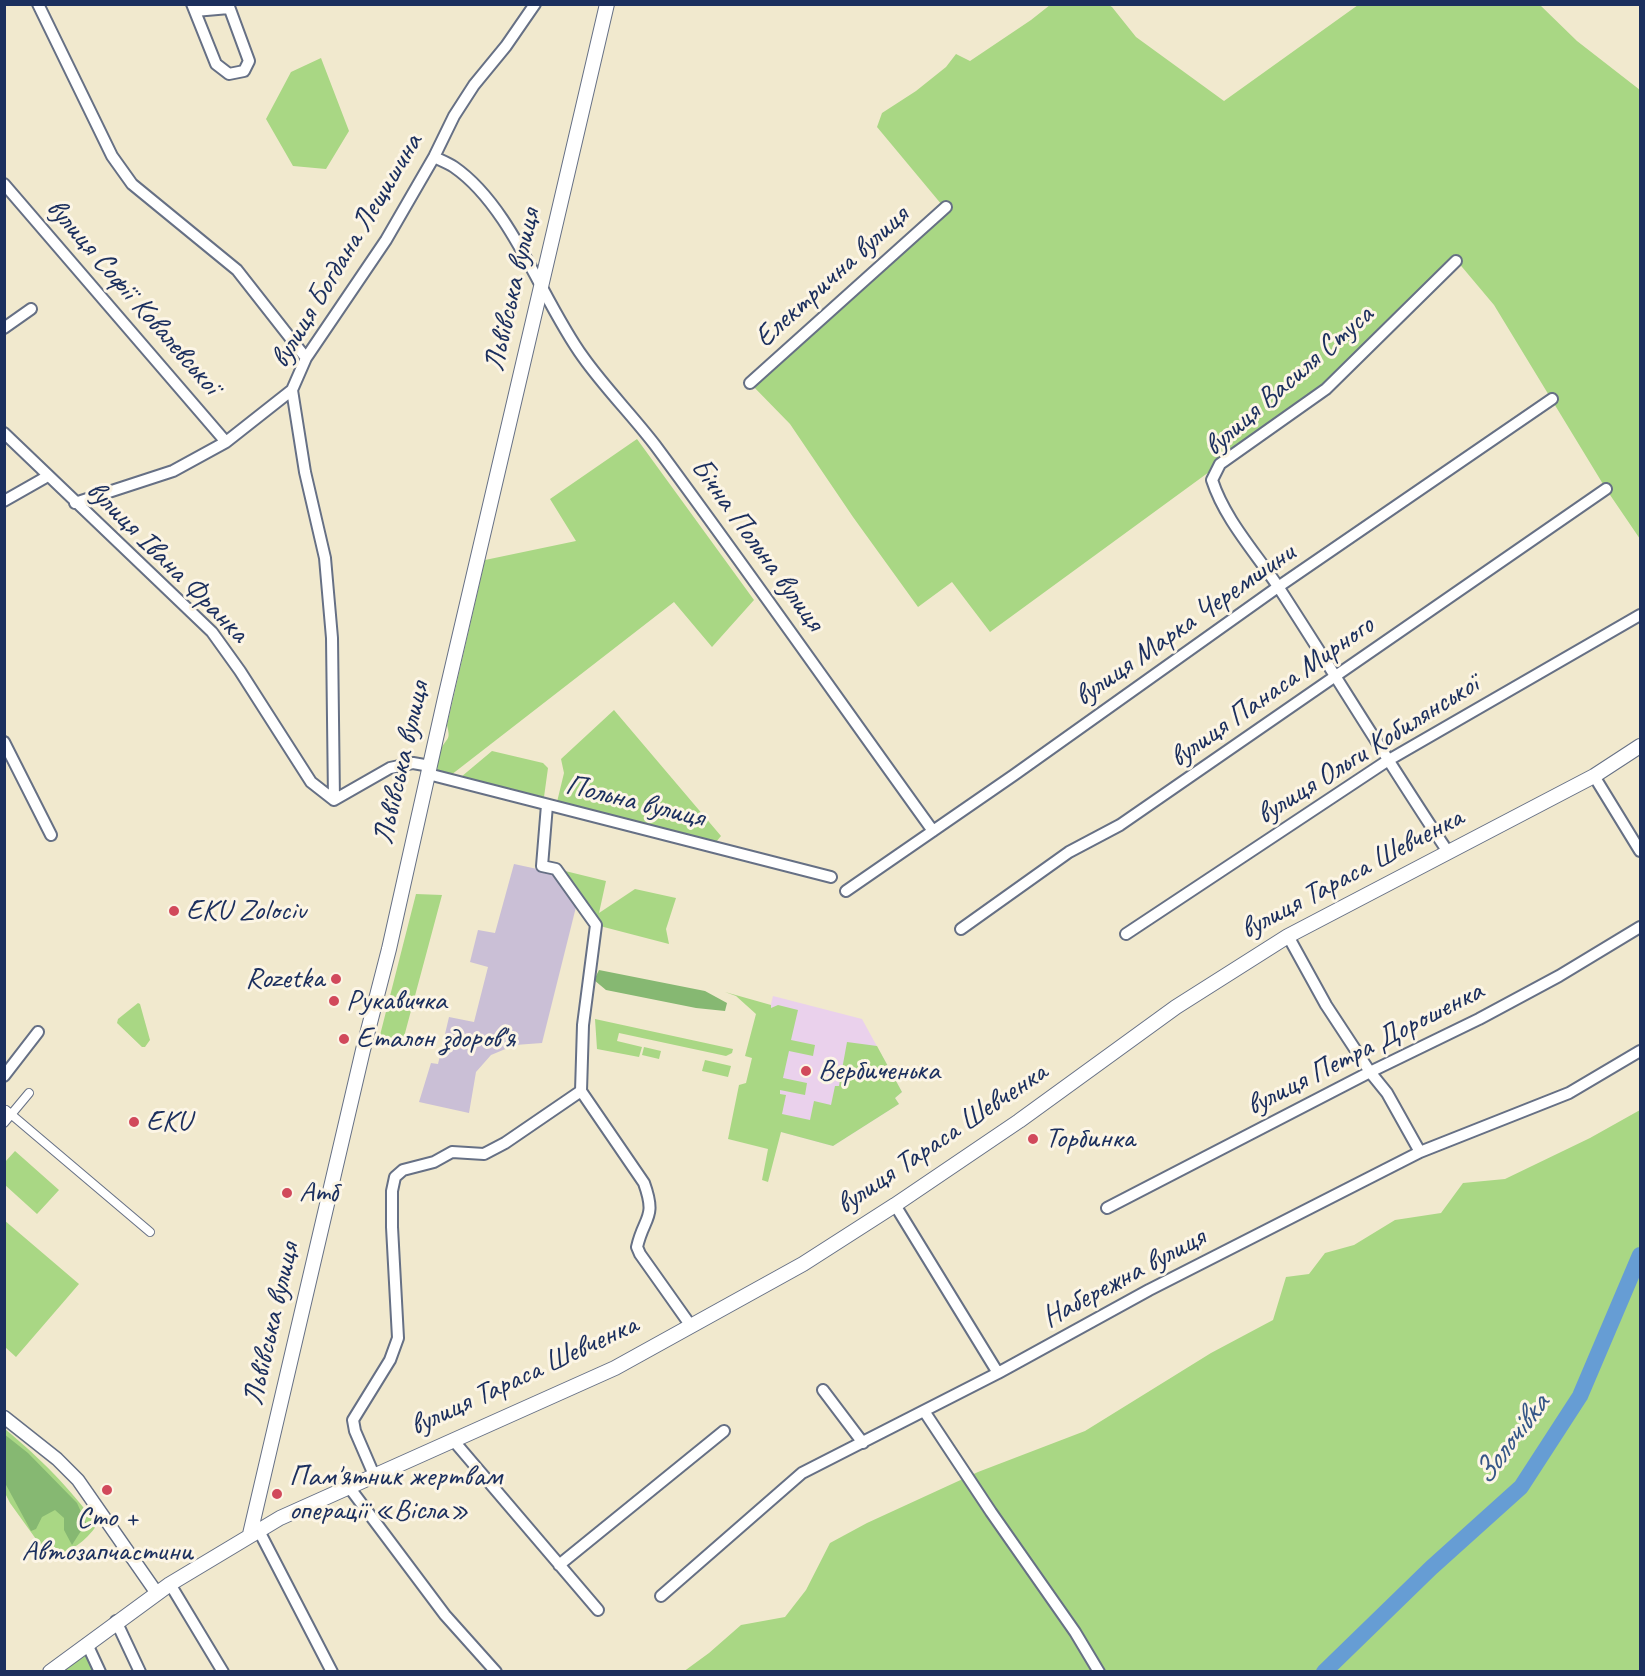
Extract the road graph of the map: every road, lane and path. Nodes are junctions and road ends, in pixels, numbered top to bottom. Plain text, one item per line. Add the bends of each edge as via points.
1 (38, 4) edge
2 (534, 4) edge
3 (607, 4) edge
4 (229, 6) edge
5 (193, 8) edge
6 (434, 157) junction
7 (4, 184) edge
8 (946, 207) dead end
9 (1456, 261) dead end
10 (541, 289) junction
11 (31, 309) dead end
12 (4, 328) edge
13 (306, 358) junction
14 (750, 383) dead end
15 (292, 390) junction
16 (1552, 399) dead end
17 (4, 433) edge
18 (226, 442) junction
19 (48, 476) junction
20 (1606, 489) dead end
21 (4, 501) edge
22 (75, 503) junction
23 (1278, 587) junction
24 (1641, 615) edge
25 (1335, 678) junction
26 (4, 742) edge
27 (1641, 746) edge
28 (1387, 760) junction
29 (429, 770) junction
30 (1594, 776) junction
31 (334, 800) junction
32 (547, 805) junction
33 (933, 831) junction
34 (51, 835) dead end
35 (1641, 851) edge
36 (1448, 852) junction
37 (831, 877) dead end
38 (846, 891) dead end
39 (1641, 927) edge
40 (961, 928) dead end
41 (1126, 934) dead end
42 (1288, 936) junction
43 (38, 1032) dead end
44 (1641, 1052) edge
45 (1370, 1072) junction
46 (4, 1076) edge
47 (581, 1091) junction
48 (29, 1093) dead end
49 (9, 1112) edge
50 (4, 1123) edge
51 (1420, 1152) junction
52 (895, 1205) junction
53 (1107, 1208) dead end
54 (150, 1232) dead end
55 (692, 1326) junction
56 (998, 1373) junction
57 (823, 1390) dead end
58 (924, 1412) junction
59 (4, 1417) edge
60 (724, 1431) dead end
61 (453, 1440) junction
62 (863, 1443) junction
63 (375, 1475) junction
64 (349, 1487) junction
65 (254, 1532) junction
66 (559, 1566) junction
67 (170, 1584) junction
68 (156, 1592) junction
69 (661, 1596) dead end
70 (598, 1610) dead end
71 (116, 1622) junction
72 (87, 1644) junction
73 (50, 1671) edge
74 (100, 1671) edge
75 (140, 1671) edge
76 (223, 1671) edge
77 (332, 1671) edge
78 (496, 1671) edge
79 (1099, 1671) edge

1 - 13 street via 112,156 132,184 237,270
2 - 6 street, вулиця Богдана Лещишина via 453,116
3 - 10 main road, Львівська вулиця
4 - 5 street
4 - 5 street via 249,61 244,71 229,74 216,64
6 - 10 street, Бічна Польна вулиця via 454,167 479,189 529,262
6 - 13 street, вулиця Богдана Лещишина via 386,240
7 - 18 street, вулиця Софії Ковалевської
8 - 14 street, Електрична вулиця
9 - 23 street, вулиця Василя Стуса via 1326,389 1220,464 1212,480 1217,498
10 - 29 main road, Львівська вулиця
10 - 33 street, Бічна Польна вулиця via 583,357 653,443
11 - 12 street
13 - 15 street, вулиця Богдана Лещишина
15 - 18 street
15 - 31 street, вулиця Богдана Лещишина via 305,472 325,558 332,638
16 - 23 street, вулиця Марка Черемшини
17 - 19 street, вулиця Івана Франка
18 - 22 street via 172,471
19 - 21 street, вулиця Івана Франка
19 - 22 street, вулиця Івана Франка
20 - 25 street, вулиця Панаса Мирного
22 - 31 street, вулиця Івана Франка via 212,632 310,782
23 - 25 street, вулиця Василя Стуса
23 - 33 street, вулиця Марка Черемшини
24 - 28 street, вулиця Ольги Кобилянської
25 - 28 street, вулиця Василя Стуса
25 - 40 street, вулиця Панаса Мирного via 1120,825 1069,852
26 - 34 street
27 - 30 main road, вулиця Тараса Шевченка
28 - 36 street, вулиця Василя Стуса
28 - 41 street, вулиця Ольги Кобилянської
29 - 31 street, Польна вулиця via 413,763 390,768
29 - 32 street, Польна вулиця
29 - 65 main road, Львівська вулиця
30 - 35 street
30 - 36 main road, вулиця Тараса Шевченка
32 - 37 street, Польна вулиця
32 - 47 street via 542,866 556,869 596,925 583,1025
33 - 38 street, вулиця Марка Черемшини
36 - 42 main road, вулиця Тараса Шевченка
39 - 45 street, вулиця Петра Дорошенка via 1479,1019
42 - 45 street via 1326,1005
42 - 52 main road, вулиця Тараса Шевченка via 1176,1007
43 - 46 street
44 - 51 street, Набережна вулиця via 1569,1094
45 - 51 street via 1387,1093
45 - 53 street, вулиця Петра Дорошенка
47 - 55 street via 644,1183 651,1209 637,1246
47 - 63 street via 484,1154 453,1152 395,1176 392,1227 398,1338 390,1360 353,1420
48 - 49 street
49 - 50 street
49 - 54 street
51 - 56 street, Набережна вулиця via 1149,1290
52 - 55 main road, вулиця Тараса Шевченка via 803,1264
52 - 56 street
55 - 61 main road, вулиця Тараса Шевченка via 615,1368
56 - 58 street, Набережна вулиця
57 - 62 street
58 - 62 street, Набережна вулиця
58 - 79 street
59 - 68 street via 57,1458 78,1480
60 - 66 street
61 - 63 main road, вулиця Тараса Шевченка
61 - 66 street
62 - 69 street, Набережна вулиця via 802,1473
63 - 64 main road, вулиця Тараса Шевченка
64 - 65 main road, вулиця Тараса Шевченка
64 - 78 street via 445,1616
65 - 67 main road, вулиця Тараса Шевченка
65 - 77 street
66 - 70 street
67 - 68 main road, вулиця Тараса Шевченка
67 - 76 street
68 - 71 main road, вулиця Тараса Шевченка
71 - 72 main road, вулиця Тараса Шевченка
71 - 75 street
72 - 73 main road, вулиця Тараса Шевченка
72 - 74 street

